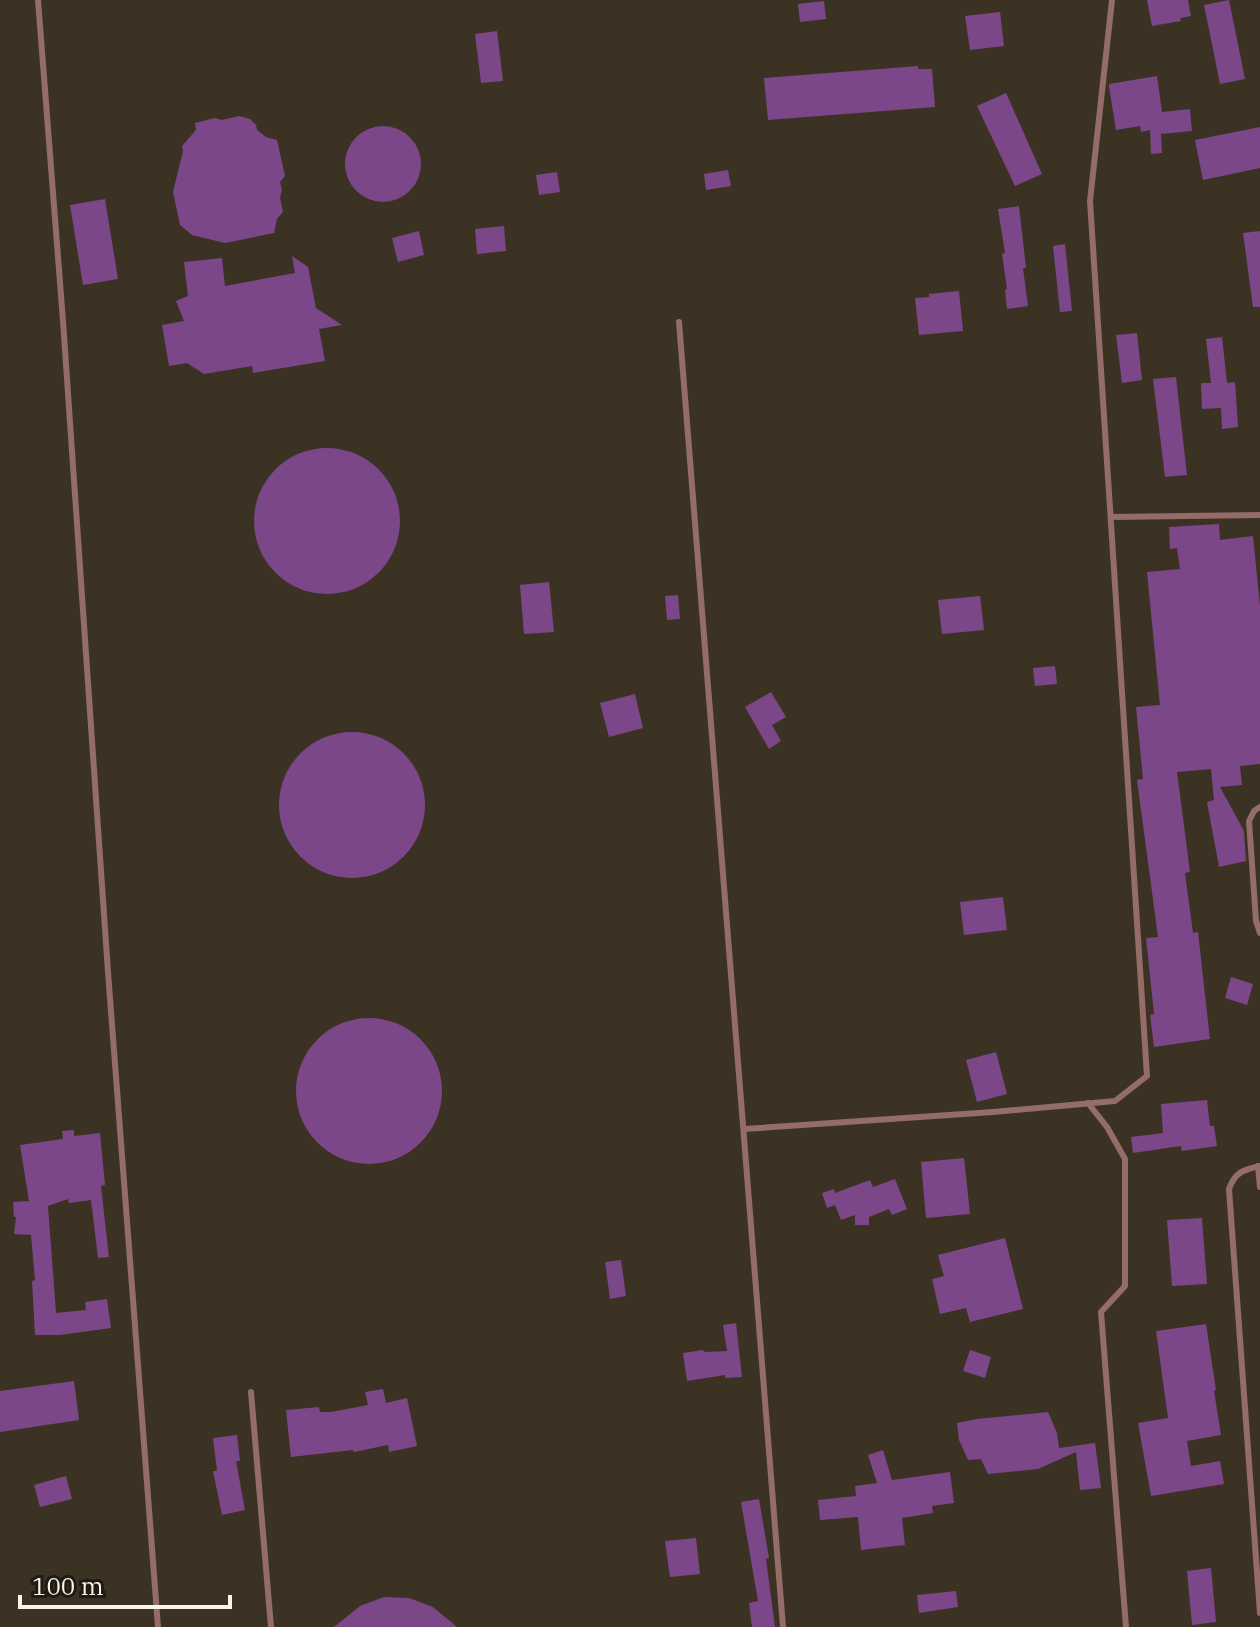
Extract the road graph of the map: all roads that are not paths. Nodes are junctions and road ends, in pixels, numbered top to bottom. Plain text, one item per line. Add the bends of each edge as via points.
1 (38, 0) edge
2 (1112, 0) edge
3 (679, 322) dead end
4 (1260, 515) edge
5 (1111, 517) junction
6 (1260, 807) edge
7 (1260, 933) edge
8 (1088, 1103) junction
9 (744, 1129) junction
10 (1259, 1166) edge
11 (1260, 1187) edge
12 (251, 1392) dead end
13 (1260, 1613) edge
14 (158, 1627) edge
15 (271, 1627) edge
16 (783, 1627) edge
17 (1126, 1627) edge

1 - 14 lane
2 - 5 lane via 1090,201
3 - 9 lane
4 - 5 lane
5 - 8 lane via 1147,1076 1115,1101
6 - 7 lane via 1249,821
8 - 9 lane
8 - 17 lane via 1125,1159 1125,1286 1101,1312
9 - 16 lane
10 - 11 lane
10 - 13 lane via 1234,1177 1229,1189
12 - 15 lane

